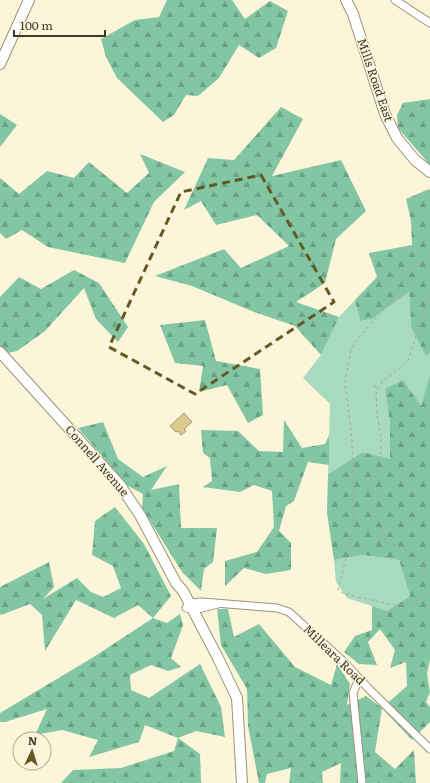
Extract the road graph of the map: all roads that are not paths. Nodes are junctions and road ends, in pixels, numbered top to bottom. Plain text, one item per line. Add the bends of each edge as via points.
1 (29, 0) edge
2 (346, 0) edge
3 (395, 0) edge
4 (430, 23) edge
5 (0, 64) edge
6 (430, 172) edge
7 (0, 352) edge
8 (190, 607) junction
9 (359, 679) junction
10 (430, 749) edge
11 (242, 783) edge
12 (362, 783) edge

1 - 5 street
2 - 6 street, Mills Road East via 353,14 385,114 397,138 415,160
3 - 4 street
7 - 8 street, Connell Avenue via 120,485 140,515 176,583 178,594
8 - 9 street, Milleara Road via 202,602 277,608 290,612
8 - 11 street, Connell Avenue via 198,628 210,643 237,698
9 - 10 street, Milleara Road
9 - 12 street via 353,693

